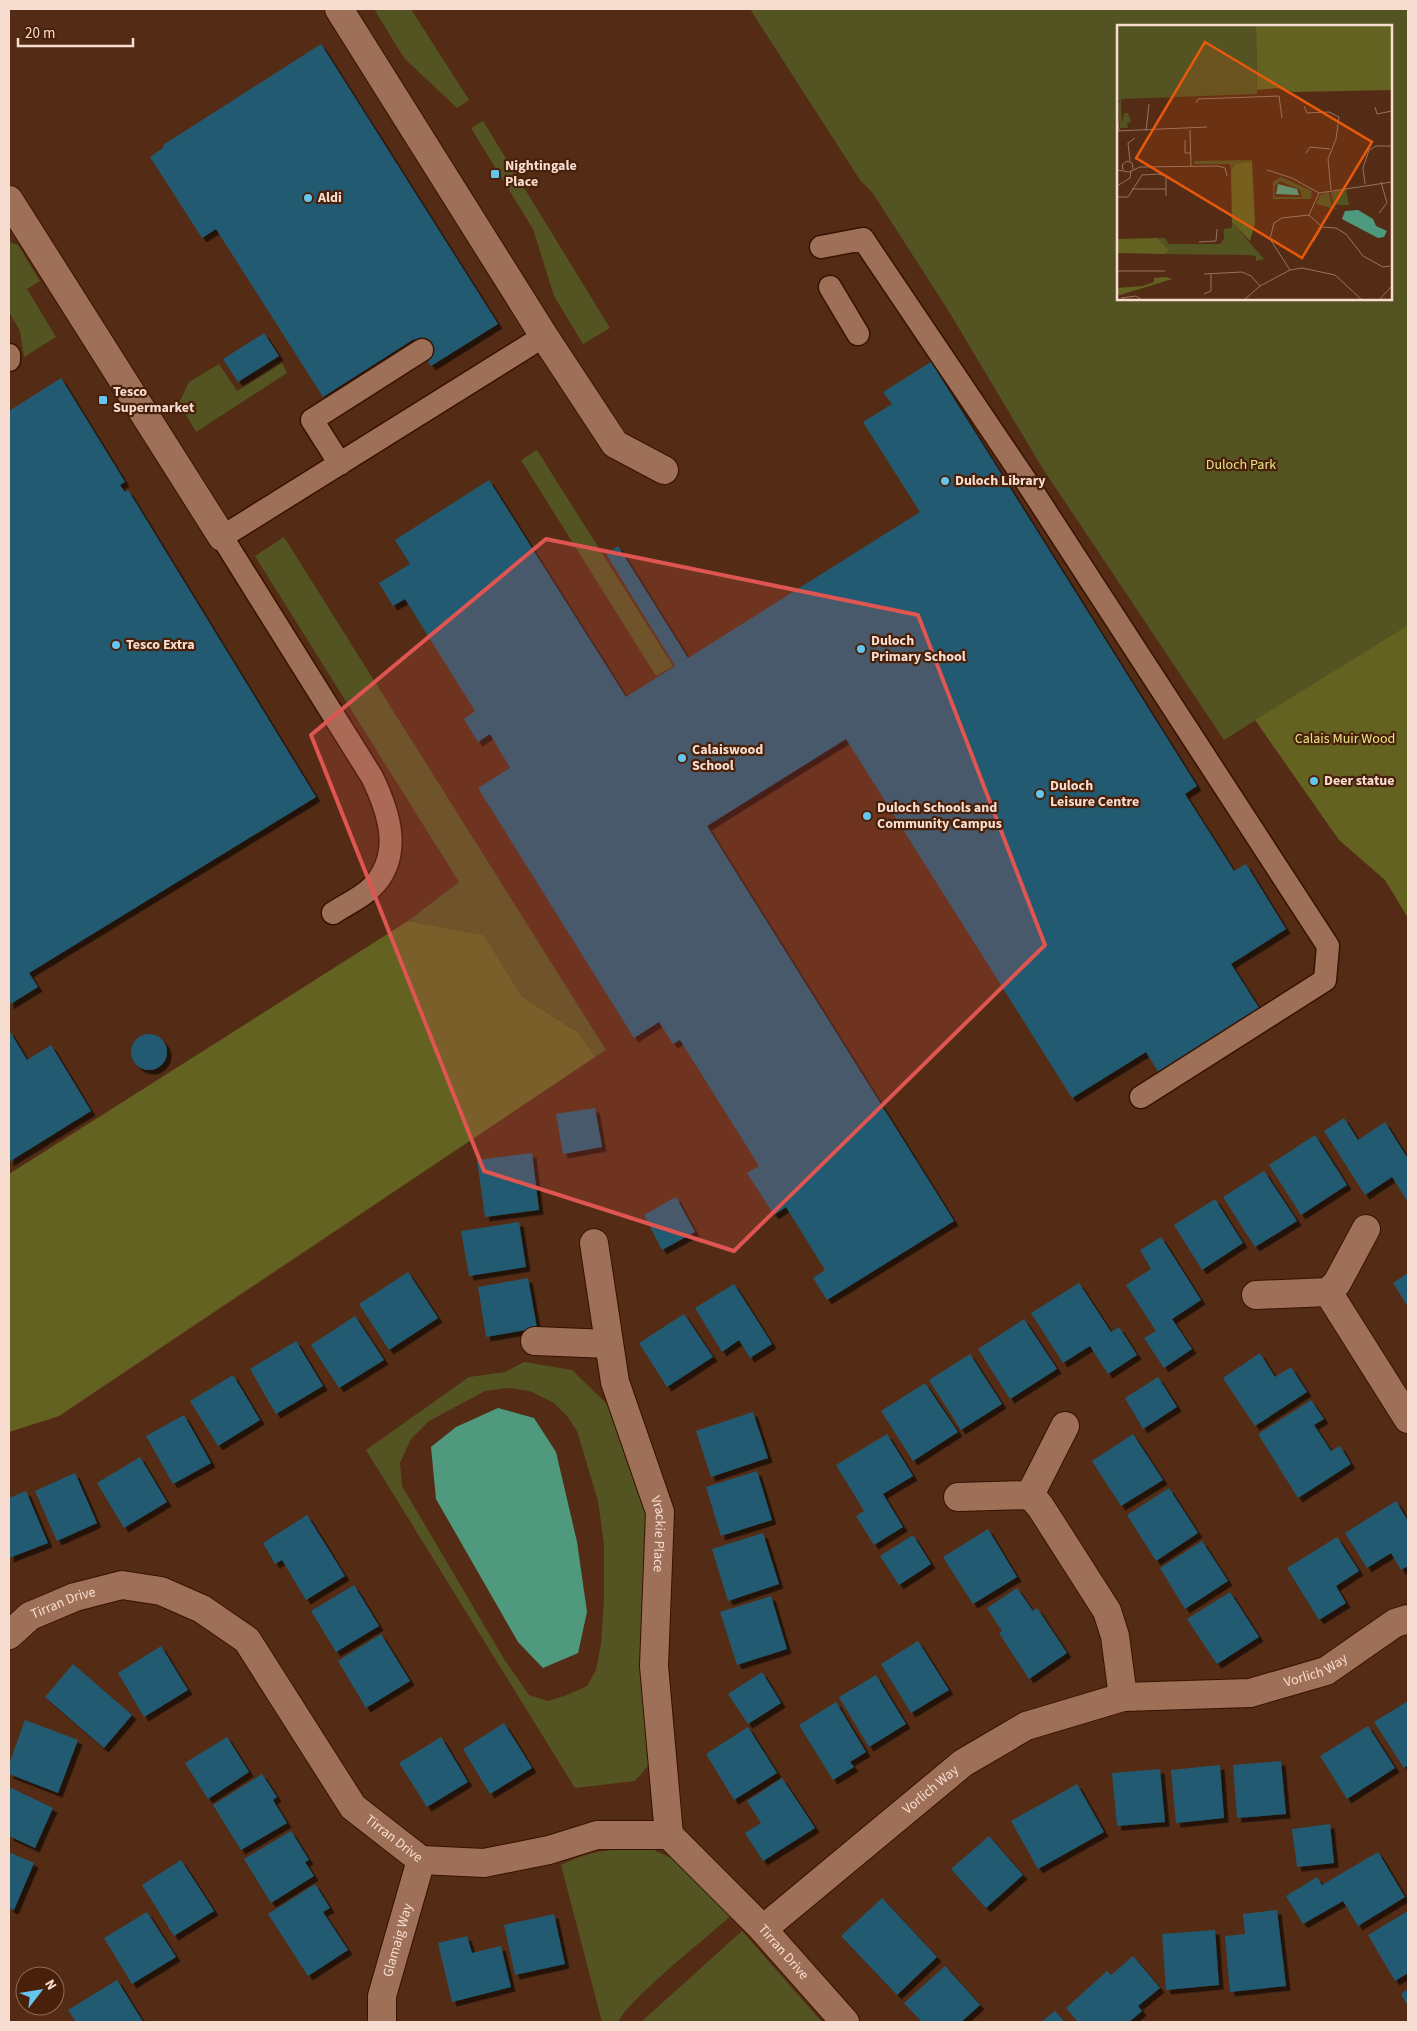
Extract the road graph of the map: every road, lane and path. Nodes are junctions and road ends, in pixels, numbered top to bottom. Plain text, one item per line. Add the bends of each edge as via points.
1 (339, 9) edge
2 (9, 200) edge
3 (821, 247) dead end
4 (830, 288) dead end
5 (858, 334) dead end
6 (544, 336) junction
7 (422, 350) dead end
8 (9, 355) edge
9 (9, 360) edge
10 (340, 464) junction
11 (664, 470) dead end
12 (222, 538) junction
13 (332, 913) dead end
14 (1141, 1097) dead end
15 (1366, 1229) dead end
16 (594, 1242) dead end
17 (1328, 1292) junction
18 (1256, 1295) dead end
19 (534, 1341) dead end
20 (609, 1344) junction
21 (1408, 1419) edge
22 (1065, 1426) dead end
23 (1030, 1495) junction
24 (958, 1497) dead end
25 (1408, 1618) edge
26 (9, 1635) edge
27 (1123, 1697) junction
28 (669, 1834) junction
29 (421, 1860) junction
30 (763, 1929) junction
31 (382, 2022) edge
32 (845, 2022) edge

1 - 6 street
2 - 12 street
3 - 14 lane via 863,239 1032,489 1328,946 1325,980
4 - 5 lane
6 - 10 lane
6 - 11 street via 615,444
7 - 10 lane via 312,420
8 - 9 lane
10 - 12 lane
12 - 13 lane via 382,798 390,826 391,850 384,871 371,888
15 - 17 street via 1337,1283
16 - 20 street, Vrackie Place
17 - 18 street
17 - 21 street
19 - 20 street
20 - 28 street, Vrackie Place via 615,1382 660,1512 654,1666
22 - 23 street
23 - 24 street
23 - 27 street via 1107,1611 1115,1636
25 - 27 street, Vorlich Way via 1395,1623 1326,1671 1250,1693
26 - 29 street, Tirran Drive via 30,1616 76,1597 122,1585 161,1591 202,1609 246,1640 353,1807
27 - 30 street, Vorlich Way via 1026,1726 963,1764
28 - 29 street, Tirran Drive via 596,1835 549,1850 484,1863
28 - 30 street, Tirran Drive
29 - 31 street, Glamaig Way via 382,1996
30 - 32 street, Tirran Drive

